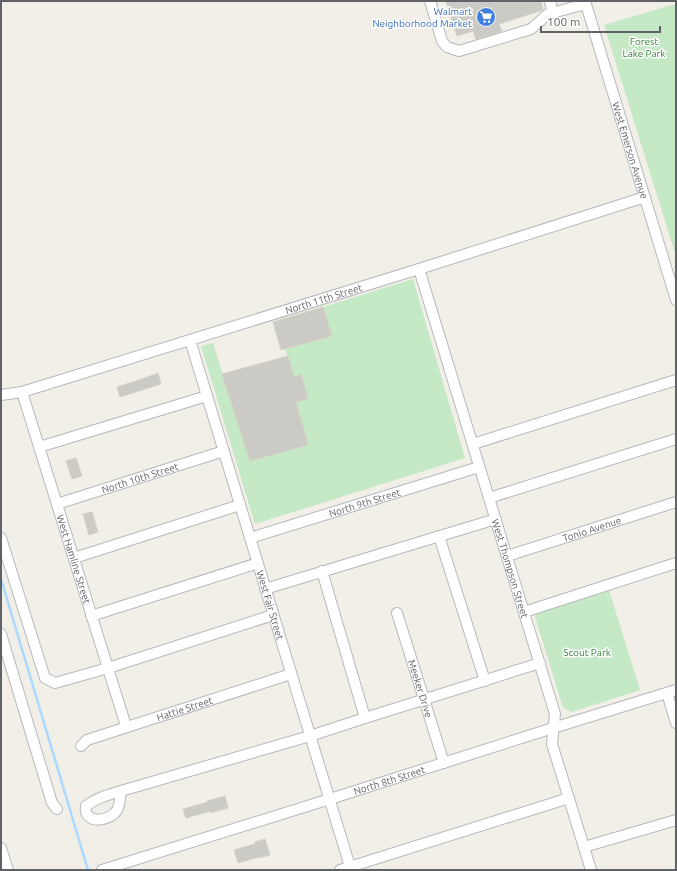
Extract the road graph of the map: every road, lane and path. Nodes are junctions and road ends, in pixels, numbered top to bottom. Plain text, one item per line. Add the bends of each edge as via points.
1 (430, 1) edge
2 (551, 1) edge
3 (585, 3) edge
4 (553, 13) junction
5 (645, 197) junction
6 (419, 269) junction
7 (676, 300) edge
8 (190, 340) junction
9 (676, 380) edge
10 (22, 392) junction
11 (1, 395) edge
12 (207, 396) junction
13 (676, 439) edge
14 (472, 444) junction
15 (39, 447) junction
16 (224, 451) junction
17 (479, 467) junction
18 (489, 498) junction
19 (676, 502) edge
20 (57, 504) junction
21 (240, 505) junction
22 (496, 519) junction
23 (439, 536) junction
24 (1, 538) edge
25 (250, 538) junction
26 (507, 556) junction
27 (74, 558) junction
28 (258, 562) junction
29 (676, 563) edge
30 (322, 571) junction
31 (266, 588) junction
32 (524, 612) junction
33 (397, 613) dead end
34 (274, 615) junction
35 (91, 616) junction
36 (1, 634) edge
37 (540, 664) junction
38 (108, 668) junction
39 (291, 674) junction
40 (485, 681) junction
41 (672, 692) edge
42 (425, 700) junction
43 (365, 718) junction
44 (676, 723) edge
45 (126, 726) junction
46 (553, 728) junction
47 (310, 736) junction
48 (82, 746) dead end
49 (444, 763) junction
50 (121, 791) dead end
51 (569, 798) junction
52 (330, 800) junction
53 (57, 808) dead end
54 (676, 820) edge
55 (584, 847) junction
56 (1, 848) edge
57 (351, 868) edge
58 (8, 870) edge
59 (102, 870) edge
60 (340, 870) edge
61 (591, 870) edge

1 - 4 street via 442,41 447,47 459,51 531,29 548,14
2 - 4 street
3 - 4 street
3 - 5 street, West Emerson Avenue
5 - 6 street, North 11th Street
5 - 7 street, West Emerson Avenue
6 - 8 street, North 11th Street
6 - 14 street, West Thompson Street
8 - 10 street, North 11th Street
8 - 12 street, West Fair Street
9 - 14 street
10 - 11 street, North 11th Street
10 - 15 street, West Hamline Street
12 - 15 street
12 - 16 street, West Fair Street
13 - 18 street
14 - 17 street, West Thompson Street
15 - 20 street, West Hamline Street
16 - 20 street, North 10th Street
16 - 21 street, West Fair Street
17 - 18 street, West Thompson Street
17 - 25 street, North 9th Street
18 - 22 street, West Thompson Street
19 - 26 street, Tonio Avenue
20 - 27 street, West Hamline Street
21 - 25 street, West Fair Street
21 - 27 street
22 - 23 street
22 - 26 street, West Thompson Street
23 - 30 street
23 - 40 street
24 - 38 street via 45,678 55,683
25 - 28 street, West Fair Street
26 - 32 street, West Thompson Street
27 - 35 street, West Hamline Street
28 - 31 street, West Fair Street
28 - 35 street
29 - 32 street
30 - 31 street
30 - 43 street
31 - 34 street, West Fair Street
32 - 37 street, West Thompson Street
33 - 42 street, Meeker Drive
34 - 38 street
34 - 39 street, West Fair Street
35 - 38 street, West Hamline Street
36 - 53 street via 52,803
37 - 40 street
37 - 46 street, West Thompson Street via 555,714
38 - 45 street, West Hamline Street
39 - 45 street, Hattie Street
39 - 47 street, West Fair Street
40 - 42 street
41 - 44 street
41 - 46 street, North 8th Street
42 - 43 street
42 - 49 street, Meeker Drive
43 - 47 street
45 - 48 street, Hattie Street via 86,740
46 - 49 street, North 8th Street
46 - 51 street, West Thompson Street via 552,744
47 - 50 street
47 - 52 street, West Fair Street
49 - 52 street, North 8th Street
51 - 55 street, West Thompson Street
51 - 57 street
52 - 57 street, West Fair Street
52 - 59 street, North 8th Street
54 - 55 street
55 - 61 street, West Thompson Street
56 - 58 street
57 - 60 street

